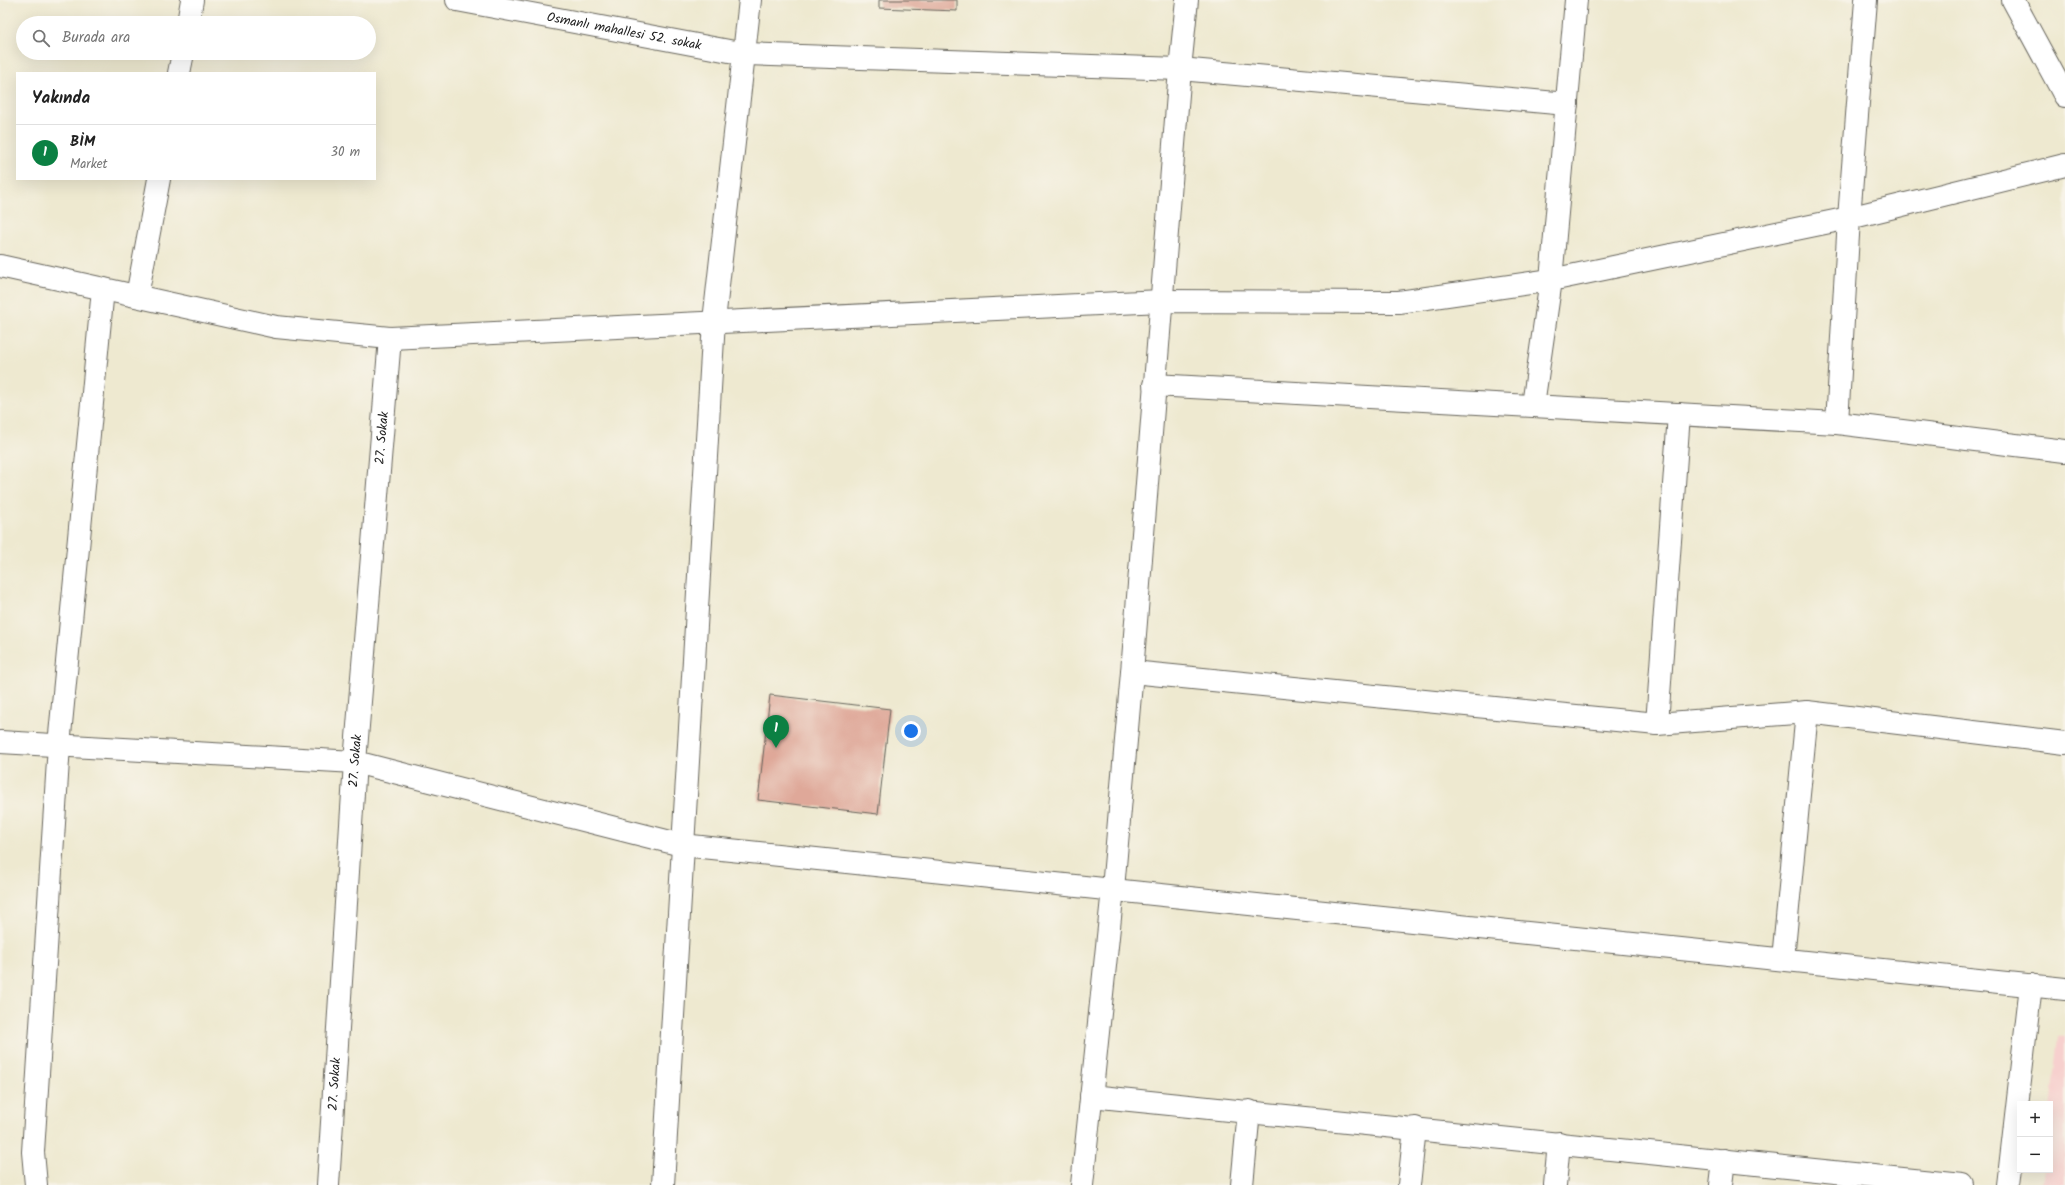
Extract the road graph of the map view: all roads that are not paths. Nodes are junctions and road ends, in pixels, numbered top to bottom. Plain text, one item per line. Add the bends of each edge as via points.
1 (192, 0) edge
2 (457, 0) edge
3 (750, 0) edge
4 (1187, 0) edge
5 (1576, 0) edge
6 (1866, 0) edge
7 (2013, 0) edge
8 (189, 16) edge
9 (745, 54) junction
10 (181, 60) edge
11 (1180, 69) junction
12 (179, 72) edge
13 (2065, 96) edge
14 (1566, 104) junction
15 (2065, 165) edge
16 (159, 180) edge
17 (1849, 218) junction
18 (0, 266) edge
19 (1551, 280) junction
20 (104, 288) junction
21 (137, 296) junction
22 (1161, 301) junction
23 (714, 321) junction
24 (390, 338) junction
25 (1154, 385) junction
26 (1533, 405) junction
27 (1679, 414) junction
28 (1838, 423) junction
29 (2065, 451) edge
30 (1132, 672) junction
31 (1807, 712) junction
32 (1657, 724) junction
33 (0, 742) edge
34 (2065, 743) edge
35 (59, 745) junction
36 (355, 762) junction
37 (682, 845) junction
38 (1113, 889) junction
39 (1783, 959) junction
40 (2031, 985) junction
41 (2065, 989) edge
42 (1091, 1096) junction
43 (1248, 1112) junction
44 (1415, 1128) junction
45 (1559, 1143) junction
46 (1724, 1160) junction
47 (36, 1185) edge
48 (328, 1185) edge
49 (663, 1185) edge
50 (1082, 1185) edge
51 (1242, 1185) edge
52 (1409, 1185) edge
53 (1555, 1185) edge
54 (1721, 1185) edge
55 (1962, 1185) edge
56 (2008, 1185) edge

1 - 8 street
2 - 9 street, Osmanlı mahallesi 52. sokak
3 - 9 street
4 - 11 street
5 - 14 street
6 - 17 street
7 - 13 street
9 - 11 street, Osmanlı mahallesi 52. sokak
9 - 23 street
10 - 12 street
11 - 14 street, Osmanlı mahallesi 52. sokak
11 - 22 street
14 - 19 street
15 - 17 street
16 - 21 street
17 - 19 street
17 - 28 street
18 - 20 street
19 - 22 street via 1399,302
19 - 26 street
20 - 21 street
20 - 35 street
21 - 24 street via 276,327
22 - 23 street
22 - 25 street
23 - 24 street
23 - 37 street
24 - 36 street, 27. Sokak
25 - 26 street
25 - 30 street
26 - 27 street
27 - 28 street
27 - 32 street
28 - 29 street
30 - 32 street
30 - 38 street
31 - 32 street
31 - 34 street
31 - 39 street
33 - 35 street
35 - 36 street
35 - 47 street via 33,1152
36 - 37 street
36 - 48 street, 27. Sokak
37 - 38 street
37 - 49 street
38 - 39 street
38 - 42 street
39 - 40 street
40 - 41 street
40 - 56 street
42 - 43 street
42 - 50 street
43 - 44 street
43 - 51 street
44 - 45 street
44 - 52 street
45 - 46 street
45 - 53 street
46 - 54 street
46 - 55 street

